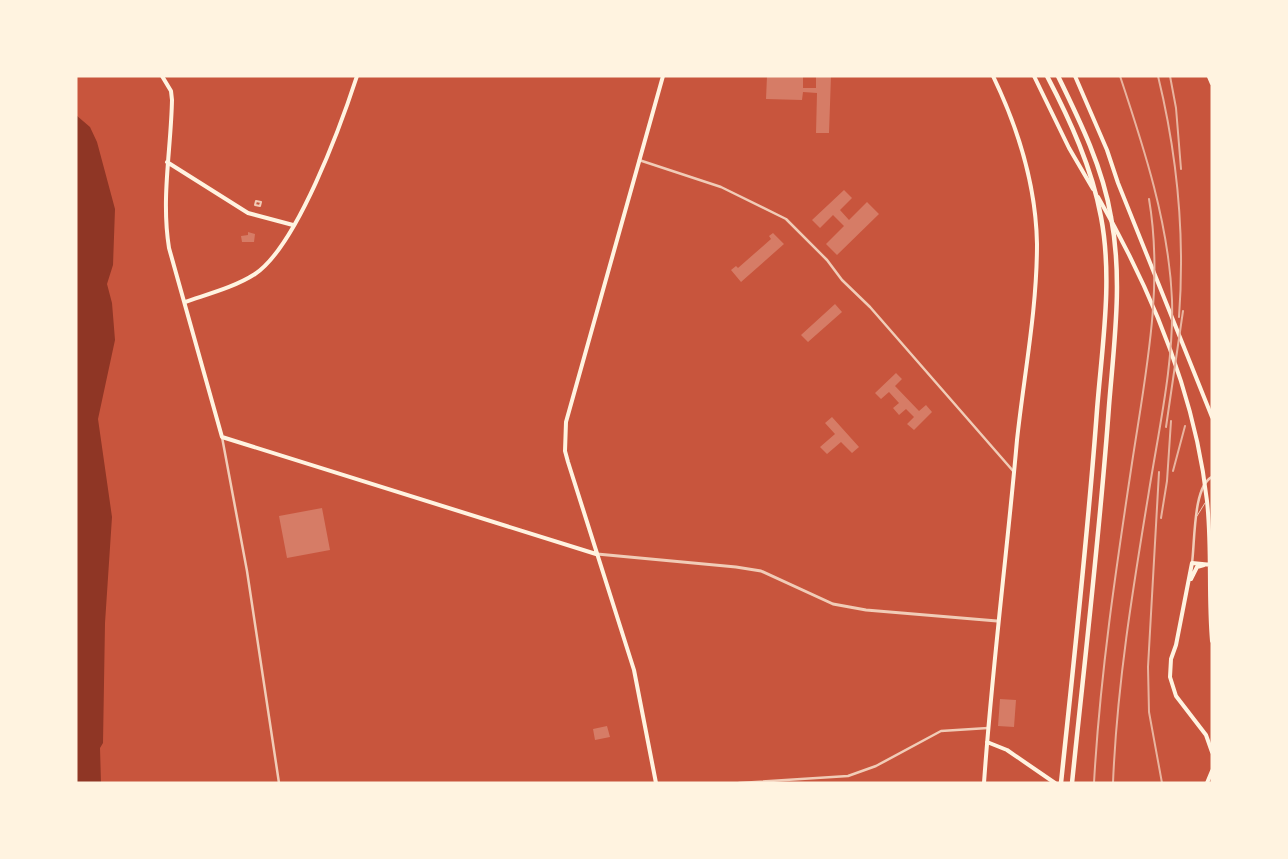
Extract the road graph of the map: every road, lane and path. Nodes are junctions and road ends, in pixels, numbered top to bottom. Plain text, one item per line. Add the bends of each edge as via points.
1 (162, 76) edge
2 (357, 76) edge
3 (663, 76) edge
4 (993, 76) edge
5 (1034, 76) edge
6 (1047, 76) edge
7 (1058, 76) edge
8 (1075, 76) edge
9 (1209, 76) edge
10 (1212, 83) edge
11 (639, 160) junction
12 (167, 162) junction
13 (293, 225) junction
14 (184, 302) junction
15 (1212, 417) edge
16 (222, 437) junction
17 (1014, 473) junction
18 (1212, 477) edge
19 (1212, 501) edge
20 (1197, 517) junction
21 (596, 554) junction
22 (1192, 562) junction
23 (1211, 565) edge
24 (1188, 591) junction
25 (997, 621) junction
26 (1211, 628) edge
27 (1212, 641) edge
28 (988, 728) junction
29 (987, 742) junction
30 (1212, 752) edge
31 (1212, 771) edge
32 (279, 783) edge
33 (656, 783) edge
34 (740, 783) edge
35 (984, 783) edge
36 (1055, 783) edge
37 (1061, 783) edge
38 (1072, 783) edge
39 (1207, 783) edge

1 - 12 main road via 171,91 172,100
2 - 13 main road via 340,127 312,192
3 - 11 main road
4 - 17 main road via 1021,146 1032,194 1037,242
5 - 26 main road via 1069,148 1126,246 1186,393 1207,504
6 - 37 main road via 1088,167 1102,217 1107,291
7 - 38 main road via 1097,163 1111,216 1118,291 1105,466
8 - 15 main road
9 - 10 main road
11 - 17 street via 721,186 786,220 870,307
11 - 21 main road via 566,422 565,451
12 - 13 main road via 248,214
12 - 14 main road via 165,224
13 - 14 main road via 276,255 255,274
14 - 16 main road
16 - 21 main road
16 - 32 street via 247,571
17 - 25 main road
18 - 20 street via 1205,481 1200,491
19 - 20 lane via 1204,504
20 - 22 street
21 - 25 street via 761,571 833,604 866,610
21 - 33 main road via 634,670
22 - 23 main road
22 - 24 main road
23 - 24 main road via 1197,568
24 - 30 main road via 1171,659 1170,677 1180,703 1206,734
25 - 28 main road
26 - 27 main road
28 - 29 main road
28 - 34 street via 941,731 876,766 848,776
29 - 35 main road
29 - 36 main road via 1007,750
31 - 39 main road

